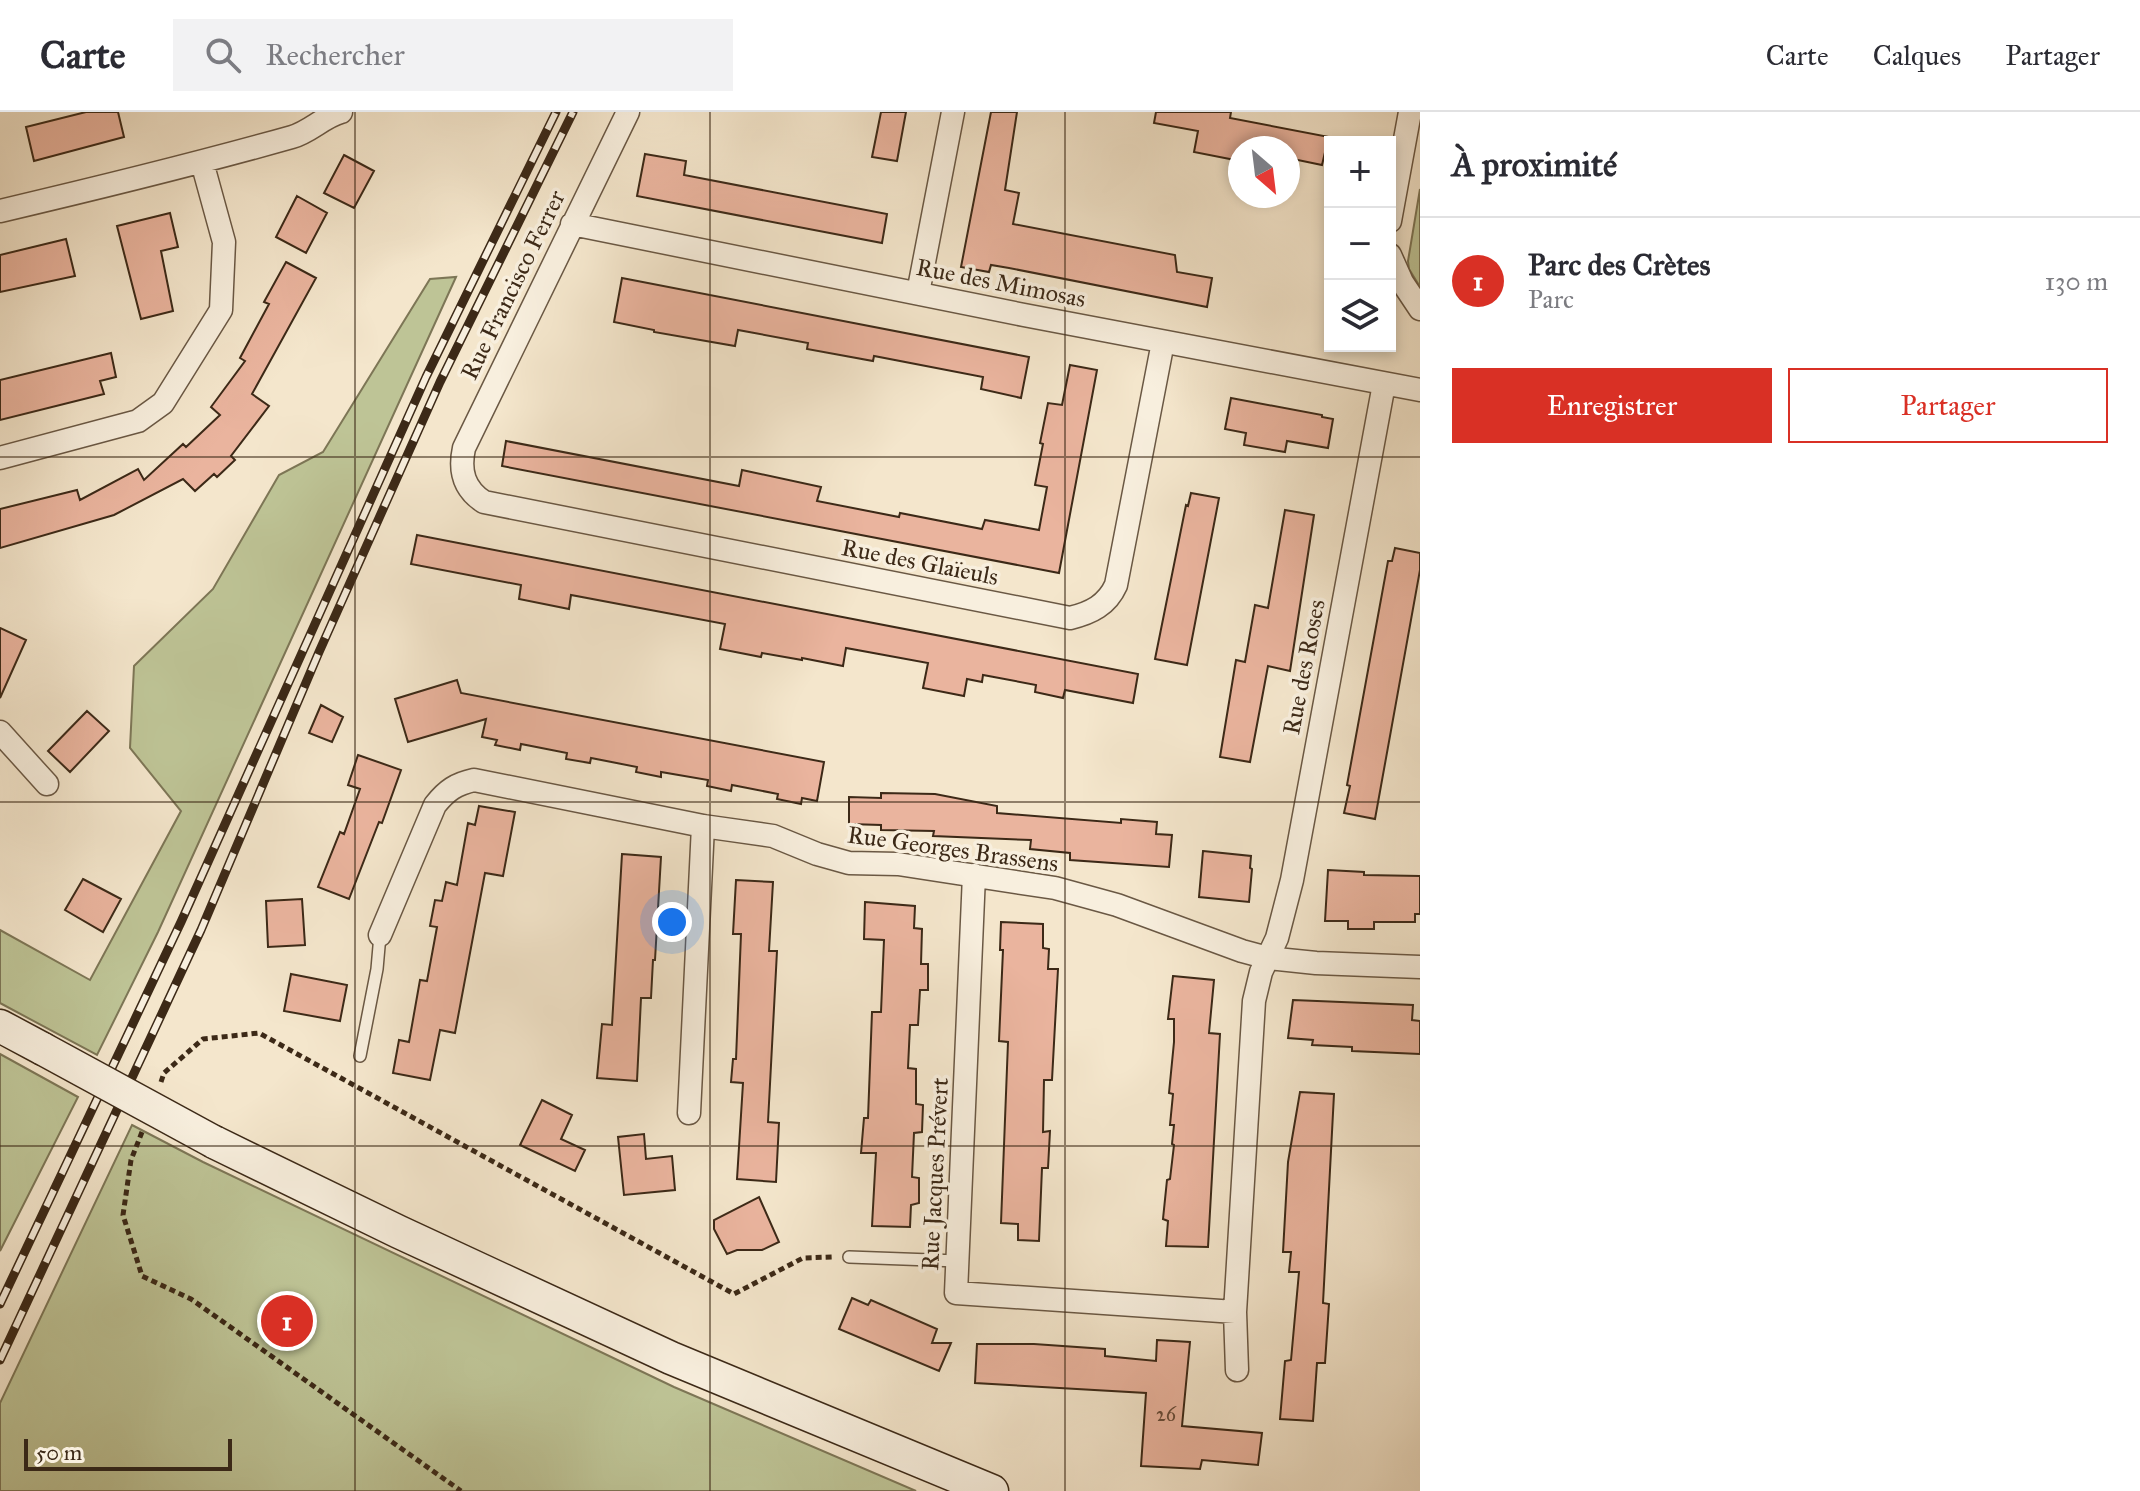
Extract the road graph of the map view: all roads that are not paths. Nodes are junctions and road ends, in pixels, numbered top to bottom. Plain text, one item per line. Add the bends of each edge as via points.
1 (341, 112) edge
2 (628, 112) edge
3 (953, 112) edge
4 (1410, 112) edge
5 (202, 162) junction
6 (1392, 208) edge
7 (0, 211) edge
8 (572, 224) junction
9 (1396, 268) edge
10 (918, 293) junction
11 (1420, 309) edge
12 (1163, 342) junction
13 (1384, 384) junction
14 (1420, 390) edge
15 (0, 458) edge
16 (466, 484) joint
17 (0, 732) edge
18 (47, 784) dead end
19 (703, 826) junction
20 (974, 875) junction
21 (380, 935) joint
22 (1268, 958) junction
23 (1420, 967) edge
24 (0, 1026) edge
25 (360, 1056) dead end
26 (689, 1113) dead end
27 (849, 1257) dead end
28 (958, 1261) junction
29 (1235, 1312) junction
30 (1237, 1370) dead end
31 (992, 1491) edge

1 - 5 street via 298,135
2 - 8 street, Rue Francisco Ferrer
3 - 10 street
4 - 6 street
5 - 7 street
5 - 15 street via 224,242 221,310 163,403 138,421
8 - 10 street, Rue des Mimosas
8 - 16 street, Rue Francisco Ferrer via 464,448 461,473
9 - 11 street
10 - 12 street, Rue des Mimosas
12 - 13 street, Rue des Mimosas
12 - 16 street, Rue des Glaïeuls via 1116,585 1103,604 1070,618 498,507 474,496
13 - 14 street, Rue des Mimosas
13 - 22 street, Rue des Roses via 1292,880
17 - 18 street
19 - 20 street, Rue Georges Brassens via 773,836 849,863
19 - 21 street, Rue Georges Brassens via 474,780 460,783 435,805
19 - 26 street
20 - 22 street, Rue Georges Brassens via 1117,905
20 - 28 street, Rue Jacques Prévert
21 - 25 lane
22 - 23 street, Rue Georges Brassens
22 - 29 street via 1254,1001
24 - 31 main road, bridge via 214,1142 413,1239 671,1358
27 - 28 lane
28 - 29 street, Rue Jacques Prévert via 956,1293
29 - 30 street

